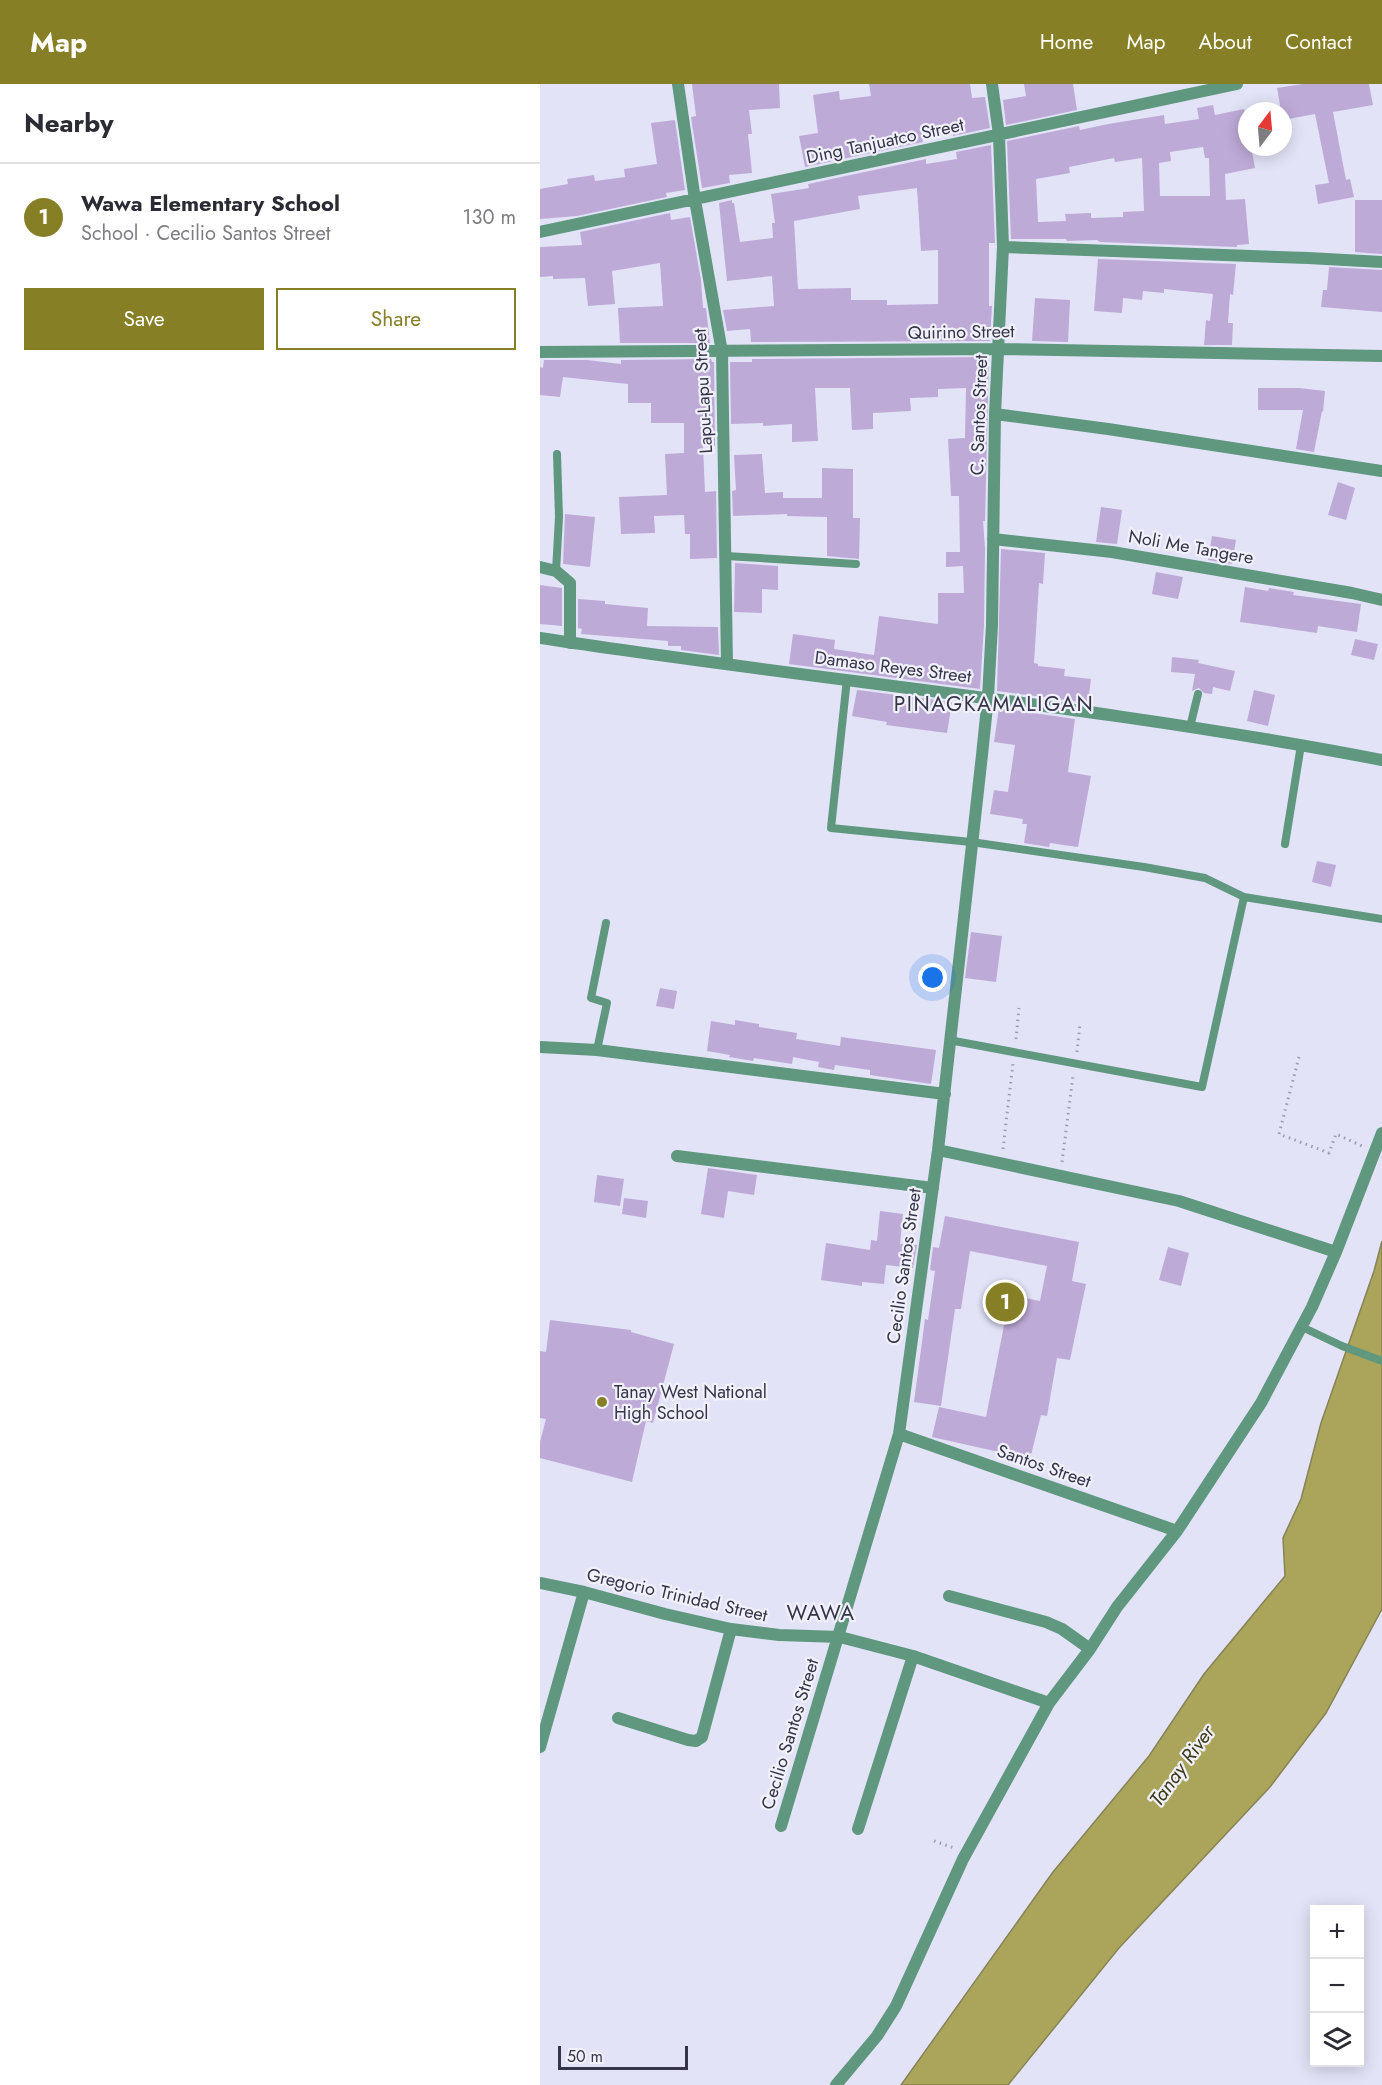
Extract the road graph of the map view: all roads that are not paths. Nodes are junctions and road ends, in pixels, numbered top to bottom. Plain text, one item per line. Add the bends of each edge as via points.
1 (678, 84) edge
2 (992, 84) edge
3 (1237, 84) edge
4 (999, 135) junction
5 (695, 200) junction
6 (540, 232) edge
7 (1003, 247) junction
8 (1382, 262) edge
9 (999, 349) junction
10 (540, 352) edge
11 (722, 352) junction
12 (1382, 356) edge
13 (996, 414) junction
14 (557, 454) dead end
15 (1382, 471) edge
16 (993, 539) junction
17 (726, 556) junction
18 (856, 564) dead end
19 (540, 567) edge
20 (556, 571) junction
21 (1382, 600) edge
22 (540, 639) edge
23 (570, 643) junction
24 (727, 664) junction
25 (847, 679) junction
26 (1198, 694) dead end
27 (988, 697) junction
28 (1190, 727) junction
29 (1301, 745) junction
30 (1382, 760) edge
31 (971, 842) junction
32 (1285, 844) dead end
33 (1244, 897) junction
34 (1382, 919) edge
35 (606, 923) dead end
36 (949, 1040) junction
37 (540, 1047) edge
38 (597, 1050) junction
39 (945, 1094) junction
40 (1382, 1132) edge
41 (938, 1150) junction
42 (677, 1156) dead end
43 (933, 1188) junction
44 (1336, 1252) junction
45 (1302, 1327) junction
46 (1382, 1361) edge
47 (899, 1434) junction
48 (1177, 1531) junction
49 (540, 1583) edge
50 (584, 1592) junction
51 (949, 1596) dead end
52 (731, 1629) junction
53 (840, 1637) junction
54 (1090, 1649) junction
55 (913, 1656) junction
56 (1049, 1703) junction
57 (618, 1718) dead end
58 (540, 1747) edge
59 (781, 1826) dead end
60 (858, 1829) dead end
61 (837, 2085) edge

1 - 5 street, Lapu-Lapu Street
2 - 4 street, C. Santos Street
3 - 4 street, Ding Tanjuatco Street
4 - 5 street, Ding Tanjuatco Street
4 - 7 street, C. Santos Street
5 - 6 street, Ding Tanjuatco Street
5 - 11 street, Lapu-Lapu Street
7 - 8 street
7 - 9 street, C. Santos Street
9 - 11 street, Quirino Street
9 - 12 street, Quirino Street
9 - 13 street, C. Santos Street
10 - 11 street, Quirino Street
11 - 17 street, Lapu-Lapu Street
13 - 15 street
13 - 16 street, C. Santos Street
14 - 20 lane
16 - 21 street, Noli Me Tangere via 1112,552
16 - 27 street, C. Santos Street
17 - 18 lane
17 - 24 street, Lapu-Lapu Street
19 - 20 street
20 - 23 street via 570,582
22 - 23 street, Damaso Reyes Street
23 - 24 street, Damaso Reyes Street
24 - 25 street, Damaso Reyes Street
25 - 27 street, Damaso Reyes Street
25 - 31 lane via 831,828
26 - 28 lane
27 - 28 street, Damaso Reyes Street
27 - 31 street, Cecilio Santos Street
28 - 29 street, Damaso Reyes Street
29 - 30 street, Damaso Reyes Street
29 - 32 lane
31 - 33 lane via 1205,878
31 - 36 street, Cecilio Santos Street
33 - 34 lane
33 - 36 lane via 1202,1087
35 - 38 lane via 591,998 607,1003
36 - 39 street, Cecilio Santos Street
37 - 38 street
38 - 39 street
39 - 41 street, Cecilio Santos Street
40 - 44 street
41 - 43 street, Cecilio Santos Street
41 - 44 street via 1179,1201
42 - 43 street
43 - 47 street, Cecilio Santos Street
44 - 45 street
45 - 46 lane
45 - 48 street via 1261,1403
47 - 48 street, Santos Street
47 - 53 street, Cecilio Santos Street
48 - 54 street via 1117,1607
49 - 50 street, Gregorio Trinidad Street
50 - 52 street, Gregorio Trinidad Street
50 - 58 street
51 - 54 street via 1047,1622
52 - 53 street, Gregorio Trinidad Street
52 - 57 street via 702,1737 696,1741
53 - 55 street, Gregorio Trinidad Street
53 - 59 street, Cecilio Santos Street
54 - 56 street
55 - 56 street, Gregorio Trinidad Street
55 - 60 street
56 - 61 street via 967,1853 896,2006

